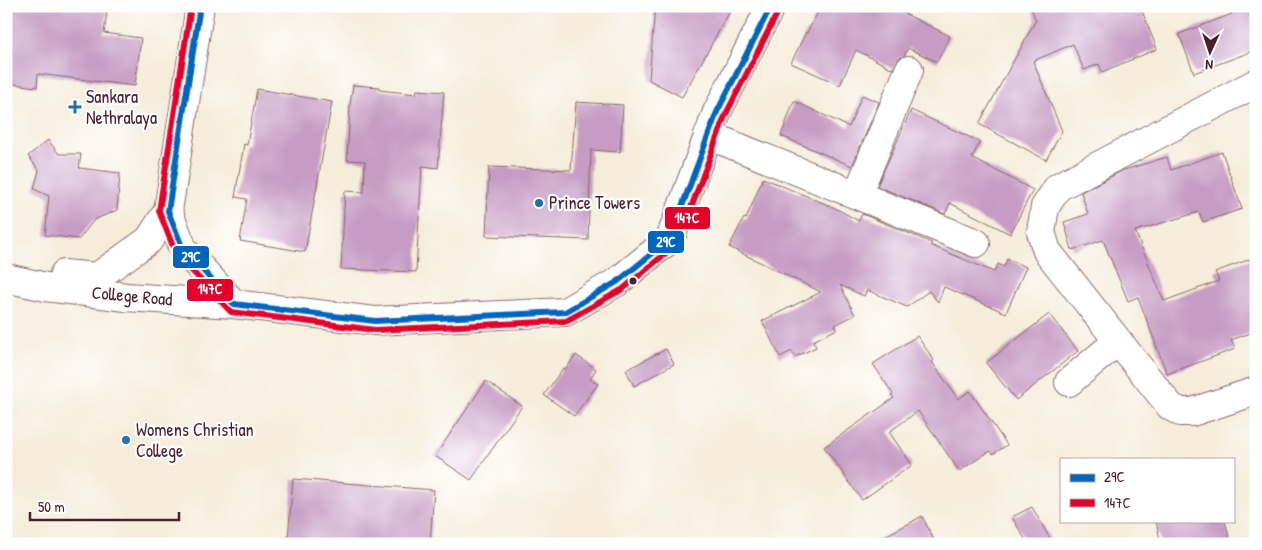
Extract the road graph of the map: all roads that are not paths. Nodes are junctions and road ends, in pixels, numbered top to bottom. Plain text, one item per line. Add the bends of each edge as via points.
1 (200, 6) edge
2 (771, 6) edge
3 (909, 70) dead end
4 (1256, 84) edge
5 (708, 135) junction
6 (857, 196) junction
7 (168, 211) junction
8 (976, 243) dead end
9 (6, 264) edge
10 (6, 278) edge
11 (234, 304) junction
12 (1118, 341) junction
13 (1069, 382) dead end
14 (1256, 391) edge

1 - 7 main road
2 - 5 main road, College Road
3 - 6 main road
4 - 12 main road via 1058,187 1045,207 1041,232 1047,252
5 - 6 main road
5 - 11 main road, College Road via 670,239 617,282 565,312 374,321
6 - 8 main road
7 - 9 main road, College Road via 149,240 97,277 50,273
7 - 11 main road via 183,249
10 - 11 main road, College Road via 46,287 126,297
12 - 13 main road
12 - 14 main road via 1170,406 1180,412 1192,412

